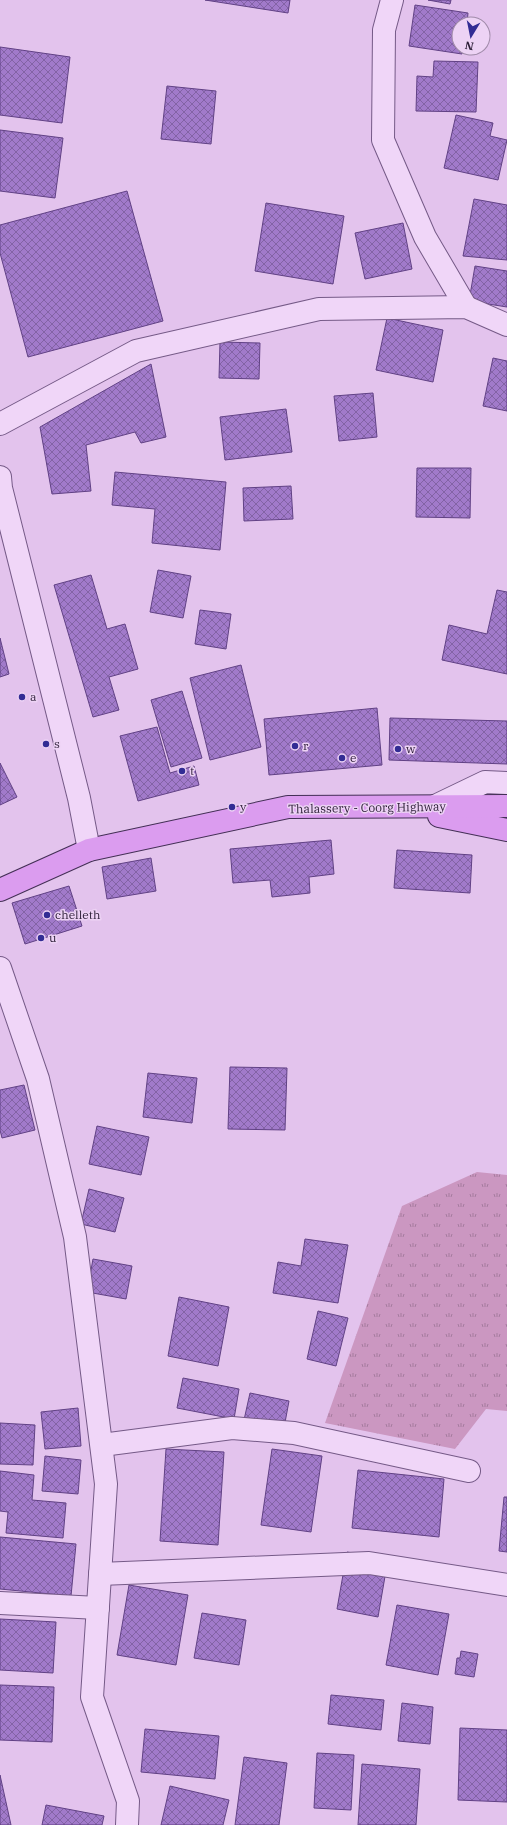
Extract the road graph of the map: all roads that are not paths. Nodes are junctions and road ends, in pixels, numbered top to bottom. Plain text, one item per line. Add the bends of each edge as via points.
1 (392, 0) edge
2 (466, 307) junction
3 (507, 326) edge
4 (0, 424) edge
5 (0, 484) edge
6 (507, 783) edge
7 (501, 806) edge
8 (433, 807) junction
9 (396, 808) junction
10 (507, 830) edge
11 (89, 850) junction
12 (0, 890) edge
13 (0, 968) edge
14 (102, 1445) junction
15 (469, 1471) dead end
16 (100, 1574) junction
17 (507, 1585) edge
18 (0, 1603) edge
19 (98, 1608) junction
20 (127, 1825) edge

1 - 2 street via 384,30 383,140 425,237
2 - 3 street
2 - 4 street via 319,309 136,352
5 - 11 street via 79,798
6 - 8 street via 485,782
7 - 8 main road, Thalassery - Coorg Highway
8 - 9 main road, Thalassery - Coorg Highway
9 - 10 main road
9 - 11 main road, Thalassery - Coorg Highway via 288,807
11 - 12 main road, Thalassery - Coorg Highway
13 - 14 street via 38,1080 75,1237
14 - 15 street via 232,1428 294,1433
14 - 16 street via 106,1484
16 - 17 street via 369,1563
16 - 19 street
18 - 19 street
19 - 20 street via 92,1697 128,1801

